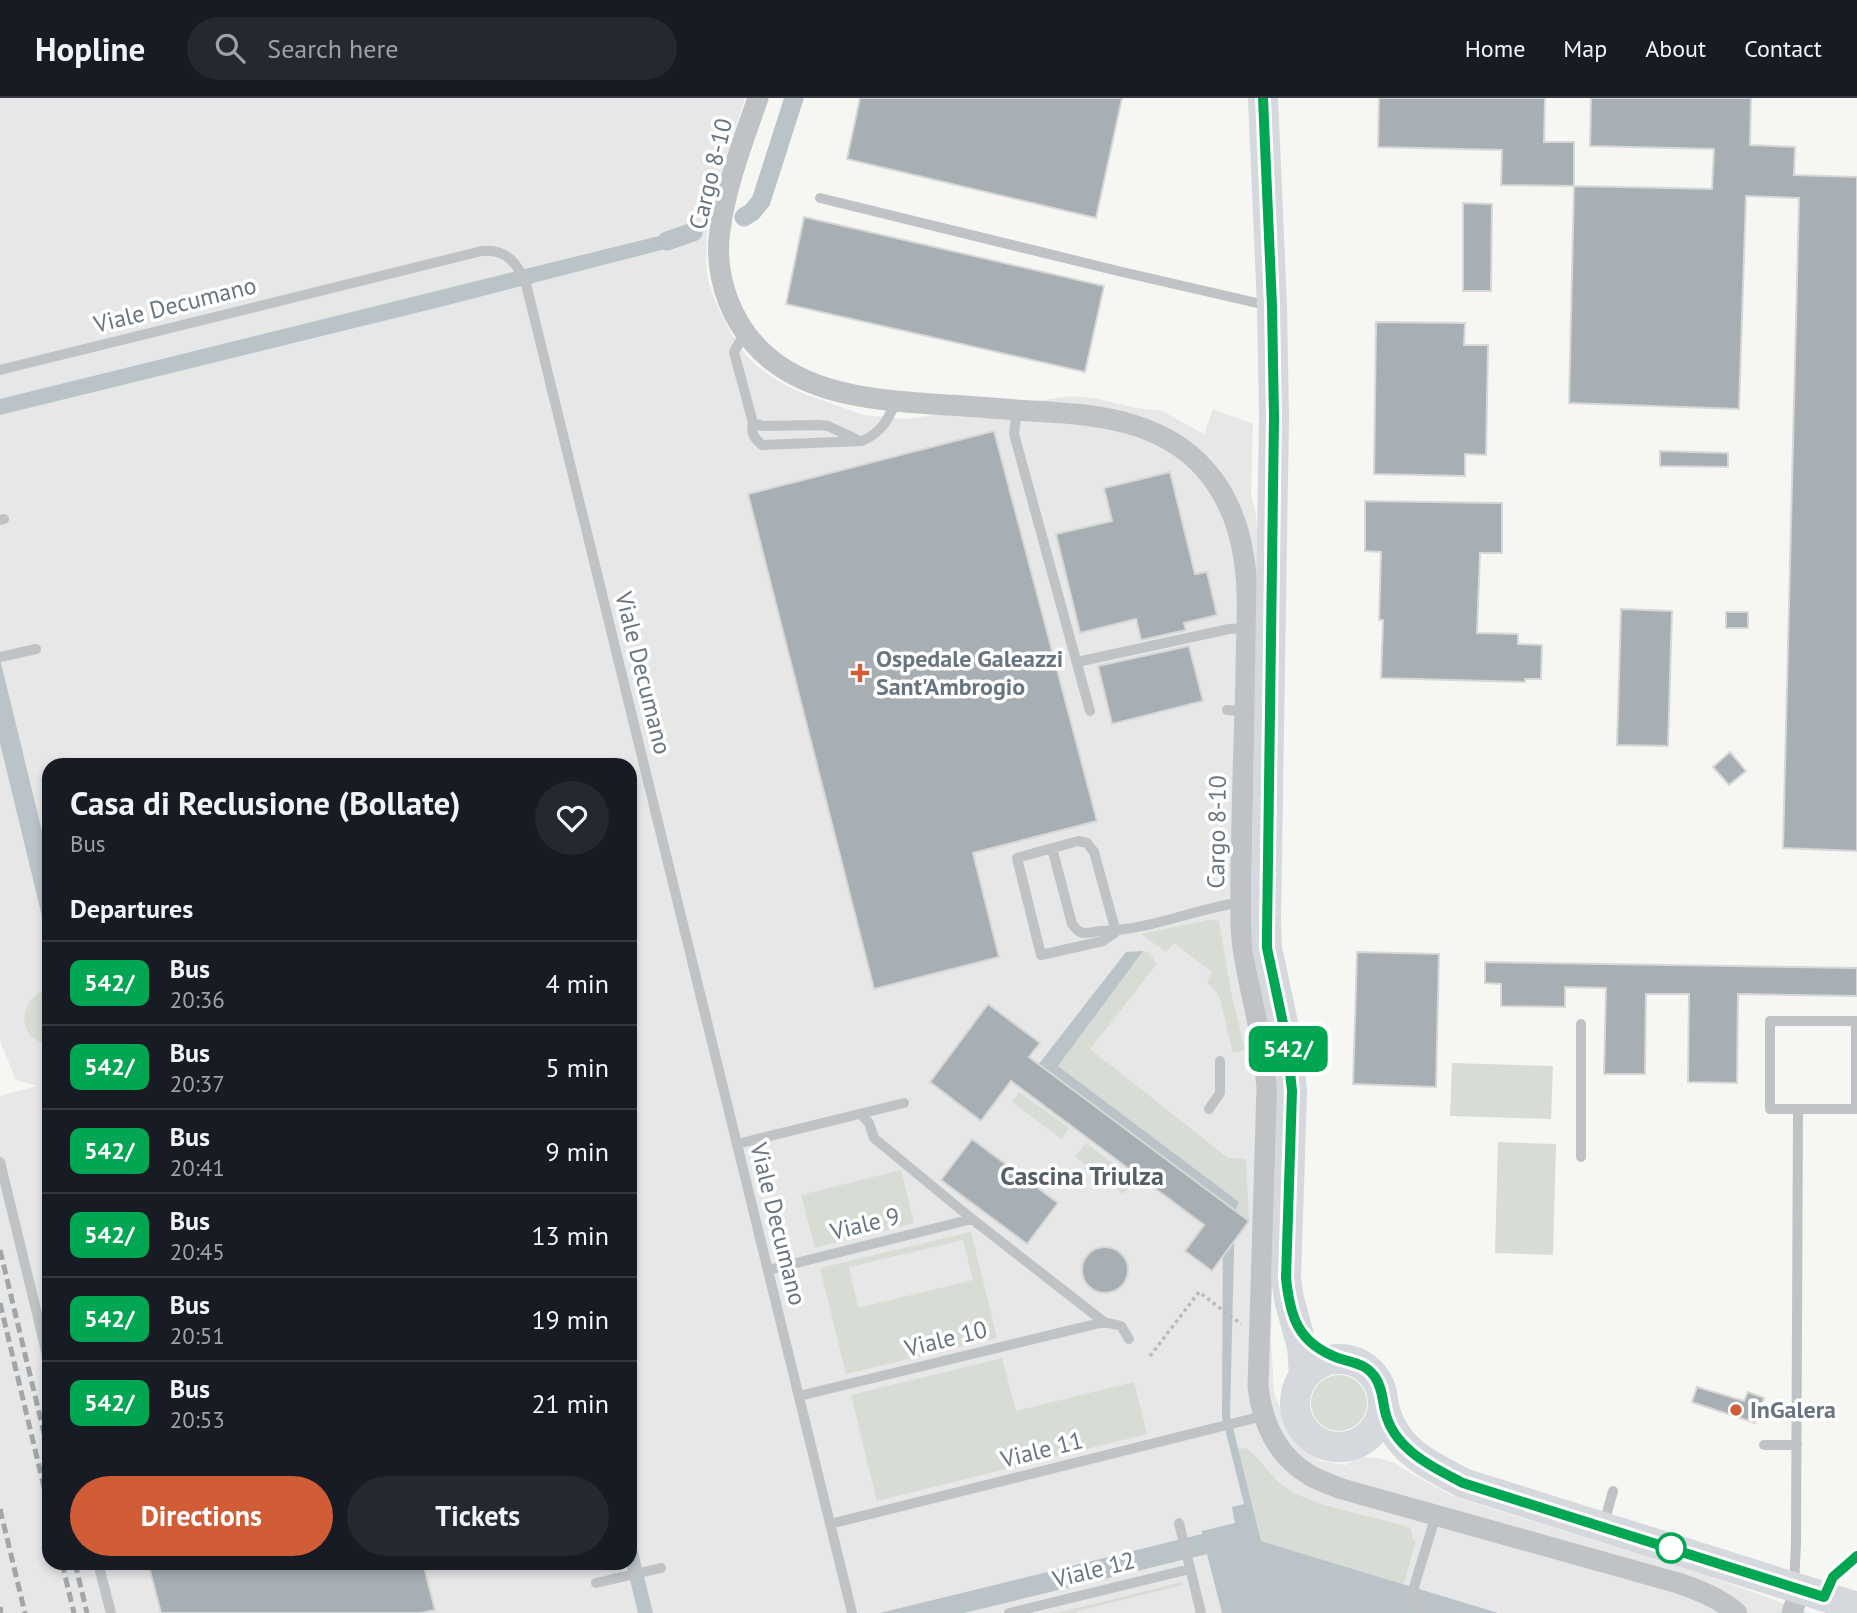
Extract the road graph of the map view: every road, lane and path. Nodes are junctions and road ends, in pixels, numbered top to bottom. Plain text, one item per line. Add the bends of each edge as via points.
1 (758, 98) edge
2 (1264, 98) edge
3 (821, 198) dead end
4 (1272, 306) junction
5 (745, 332) junction
6 (0, 370) edge
7 (896, 402) junction
8 (1017, 410) junction
9 (753, 423) junction
10 (862, 441) junction
11 (1247, 628) junction
12 (36, 649) dead end
13 (0, 657) edge
14 (1077, 662) junction
15 (1090, 711) dead end
16 (1052, 848) junction
17 (1242, 902) junction
18 (1116, 932) junction
19 (1581, 1024) dead end
20 (1220, 1060) dead end
21 (904, 1103) dead end
22 (1209, 1109) dead end
23 (1798, 1109) junction
24 (861, 1114) junction
25 (737, 1144) junction
26 (1581, 1157) dead end
27 (0, 1162) edge
28 (972, 1219) junction
29 (768, 1270) junction
30 (1104, 1322) junction
31 (1241, 1324) dead end
32 (1296, 1325) junction
33 (42, 1334) edge
34 (1129, 1339) dead end
35 (1150, 1356) dead end
36 (1340, 1358) junction
37 (1304, 1374) junction
38 (799, 1396) junction
39 (1383, 1402) junction
40 (1263, 1416) junction
41 (1359, 1443) junction
42 (1764, 1445) dead end
43 (1797, 1445) junction
44 (1417, 1457) junction
45 (1613, 1491) dead end
46 (1436, 1516) junction
47 (1606, 1516) dead end
48 (1179, 1522) dead end
49 (830, 1524) junction
50 (1857, 1556) edge
51 (661, 1567) dead end
52 (1190, 1569) junction
53 (100, 1570) edge
54 (596, 1583) dead end
55 (1824, 1597) junction
56 (1793, 1601) edge
57 (1857, 1607) edge
58 (111, 1613) edge
59 (852, 1613) edge
60 (1009, 1613) edge
61 (1201, 1613) edge
62 (1420, 1613) edge
63 (1737, 1613) edge

1 - 5 street, Cargo 8-10 via 719,233 728,302
2 - 4 street
3 - 4 lane
4 - 32 street via 1266,919 1292,1091 1286,1278
5 - 7 street, Cargo 8-10 via 771,360 793,375 835,391
5 - 9 lane via 734,352
6 - 25 lane, Viale Decumano via 482,251 506,255 526,285
7 - 8 street, Cargo 8-10
7 - 10 lane via 883,428
8 - 11 street, Cargo 8-10 via 1107,418 1160,434 1183,448 1229,504 1245,561
8 - 14 lane via 1014,434
9 - 10 lane via 828,426
9 - 10 lane via 751,430 762,445
11 - 14 lane
11 - 17 street, Cargo 8-10 via 1236,710
12 - 13 lane
14 - 15 lane
16 - 18 lane via 1072,924 1084,933
16 - 18 lane via 1081,841 1092,849
16 - 18 lane via 1017,858 1041,955 1102,941
17 - 18 lane
17 - 40 street, Cargo 8-10 via 1243,948 1267,1087 1258,1387
19 - 26 lane
20 - 22 lane via 1220,1093
21 - 24 lane
23 - 23 lane via 1856,1109 1856,1021 1770,1021 1770,1109
23 - 43 lane
24 - 25 lane
24 - 28 lane via 874,1139
25 - 29 lane, Viale Decumano
27 - 33 lane
28 - 29 lane, Viale 9
28 - 30 lane
29 - 38 lane, Viale Decumano
30 - 34 lane via 1121,1326
30 - 38 lane, Viale 10
31 - 35 path via 1199,1292
32 - 36 street via 1311,1343
32 - 37 street
36 - 37 street via 1326,1360
36 - 39 street via 1365,1367 1381,1389
37 - 41 street via 1294,1403 1303,1431 1329,1447
38 - 49 lane, Viale Decumano
39 - 41 street via 1377,1426
39 - 44 street via 1395,1433
40 - 46 street, Cargo 8-10 via 1278,1446 1313,1477
40 - 49 lane, Viale 11
41 - 44 street
42 - 43 lane
43 - 56 lane
44 - 56 street via 1463,1483
45 - 47 lane
46 - 62 lane via 1414,1587
46 - 63 street, Cargo 8-10 via 1678,1583 1702,1591
48 - 52 lane
49 - 59 lane, Viale Decumano
50 - 55 lane via 1833,1577
51 - 54 lane
52 - 60 lane, Viale 12
52 - 61 lane
53 - 58 lane
55 - 56 street
55 - 57 street

